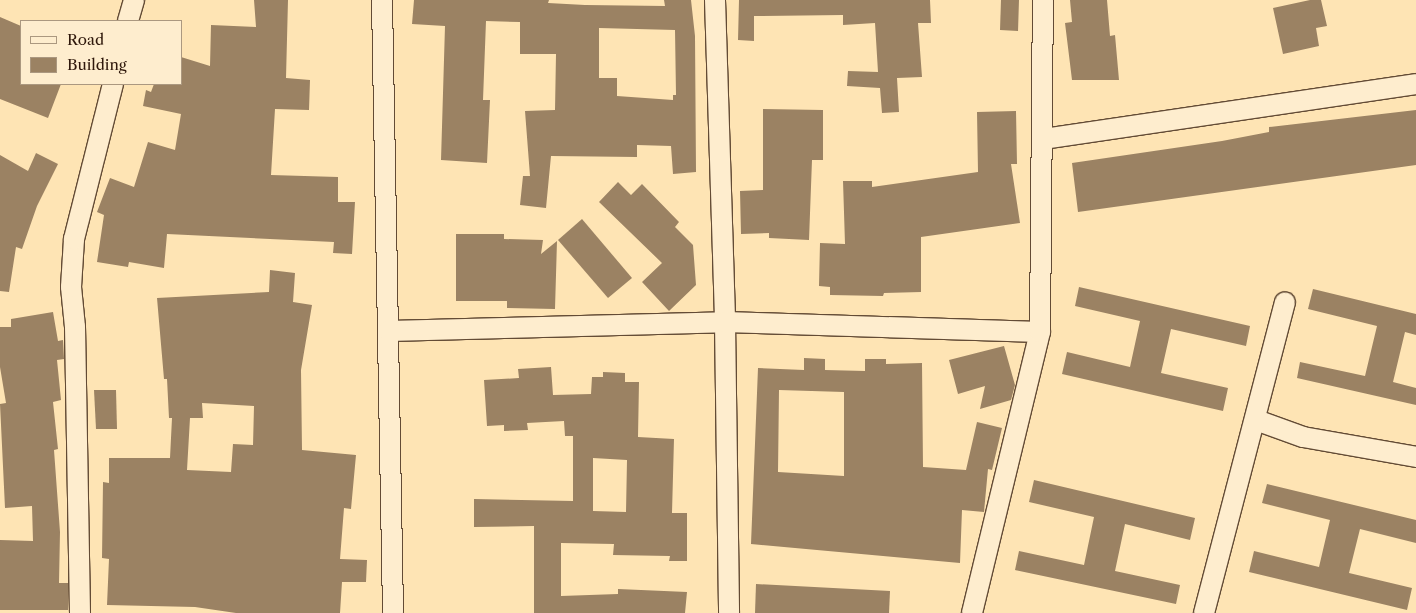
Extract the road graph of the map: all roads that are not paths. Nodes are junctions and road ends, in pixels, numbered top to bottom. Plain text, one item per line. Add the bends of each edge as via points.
1 (134, 0) edge
2 (382, 0) edge
3 (715, 0) edge
4 (1043, 0) edge
5 (128, 20) edge
6 (1416, 84) edge
7 (113, 85) edge
8 (1044, 139) junction
9 (1285, 302) dead end
10 (725, 322) junction
11 (389, 332) junction
12 (1040, 332) junction
13 (1256, 420) junction
14 (1416, 457) edge
15 (80, 613) edge
16 (393, 613) edge
17 (729, 613) edge
18 (972, 613) edge
19 (1204, 613) edge

1 - 5 street
2 - 11 street
3 - 10 street
4 - 8 street
6 - 8 street
7 - 15 street via 74,239 71,287 75,327
8 - 12 street
9 - 13 street
10 - 11 street
10 - 12 street
10 - 17 street
11 - 16 street
12 - 18 street
13 - 14 street via 1303,437
13 - 19 street

